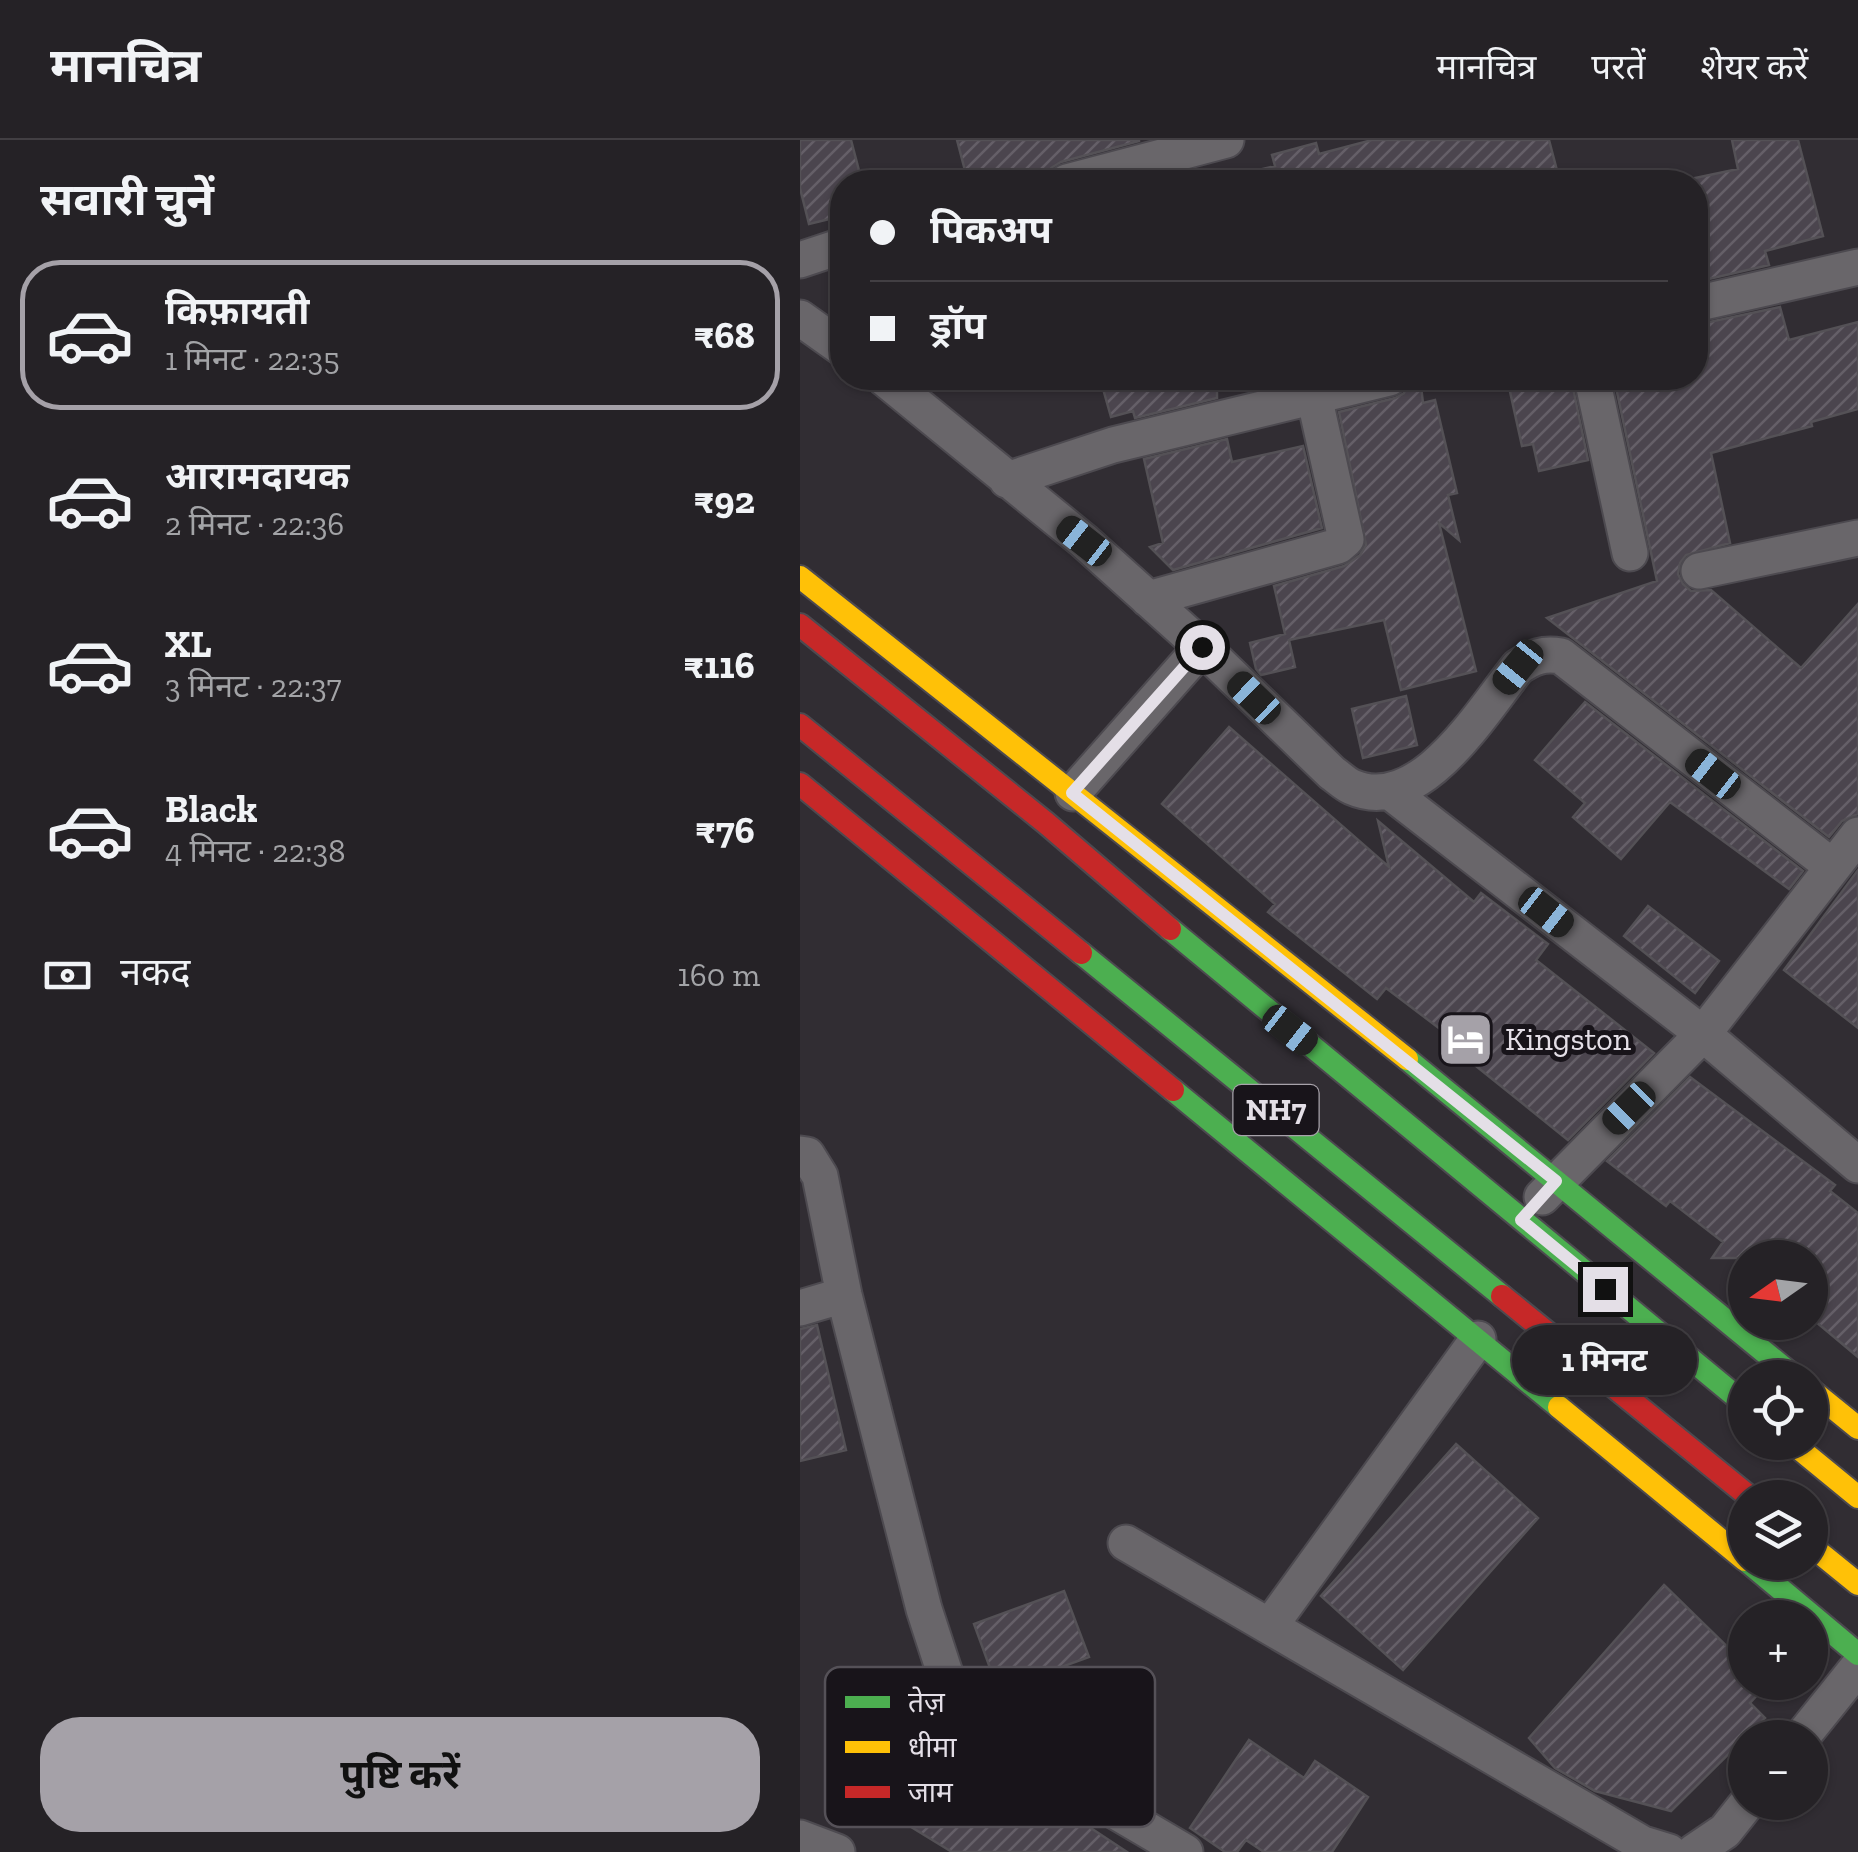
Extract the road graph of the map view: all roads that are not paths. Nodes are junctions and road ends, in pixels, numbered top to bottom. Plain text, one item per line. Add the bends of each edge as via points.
1 (1226, 140) edge
2 (1112, 170) edge
3 (830, 250) edge
4 (800, 260) edge
5 (1858, 266) edge
6 (1708, 301) edge
7 (800, 318) edge
8 (830, 339) edge
9 (899, 390) edge
10 (926, 390) edge
11 (1339, 390) edge
12 (1595, 390) edge
13 (1314, 396) junction
14 (930, 416) junction
15 (1008, 480) junction
16 (1855, 542) edge
17 (1630, 553) dead end
18 (1699, 571) dead end
19 (800, 577) edge
20 (1148, 599) junction
21 (802, 630) edge
22 (1202, 647) junction
23 (800, 725) edge
24 (800, 784) edge
25 (1389, 791) junction
26 (1072, 793) junction
27 (1858, 835) edge
28 (1833, 867) junction
29 (1703, 1034) junction
30 (800, 1154) edge
31 (1858, 1165) edge
32 (1556, 1181) junction
33 (1521, 1220) junction
34 (844, 1295) junction
35 (800, 1308) edge
36 (1478, 1339) junction
37 (1774, 1360) edge
38 (1728, 1390) edge
39 (1828, 1404) edge
40 (1858, 1428) edge
41 (1814, 1460) edge
42 (1729, 1480) edge
43 (1858, 1497) edge
44 (1126, 1543) dead end
45 (1728, 1546) edge
46 (1828, 1560) edge
47 (1769, 1580) edge
48 (1858, 1584) edge
49 (1270, 1626) junction
50 (1858, 1654) edge
51 (943, 1667) edge
52 (1858, 1667) edge
53 (1815, 1720) edge
54 (1734, 1820) edge
55 (1143, 1827) edge
56 (800, 1838) edge
57 (837, 1852) edge
58 (1185, 1852) edge
59 (1668, 1852) edge
60 (1694, 1852) edge

1 - 2 street
3 - 4 street
5 - 6 street
7 - 8 street
9 - 14 street
10 - 14 street
11 - 13 street
12 - 17 street
13 - 15 street via 1112,445
13 - 20 street via 1346,540
14 - 15 street
15 - 20 street
16 - 18 street
19 - 26 main road
20 - 22 street
21 - 33 main road, NH7 via 1046,823
22 - 25 street via 1332,773 1354,788
22 - 26 street
23 - 42 main road, NH7
24 - 36 main road
25 - 28 street via 1416,782 1441,762 1518,667 1546,654 1561,656
25 - 29 street
26 - 32 main road
27 - 28 street
28 - 29 street
29 - 31 street
29 - 32 street
30 - 34 street via 820,1176
32 - 33 street
32 - 37 main road
33 - 38 main road, NH7
34 - 35 street
34 - 51 street
36 - 45 main road
36 - 49 street
39 - 40 main road
41 - 43 main road
44 - 49 street
46 - 48 main road
47 - 50 main road
49 - 59 street via 1643,1844
52 - 53 street
54 - 60 street
55 - 58 street
56 - 57 street

